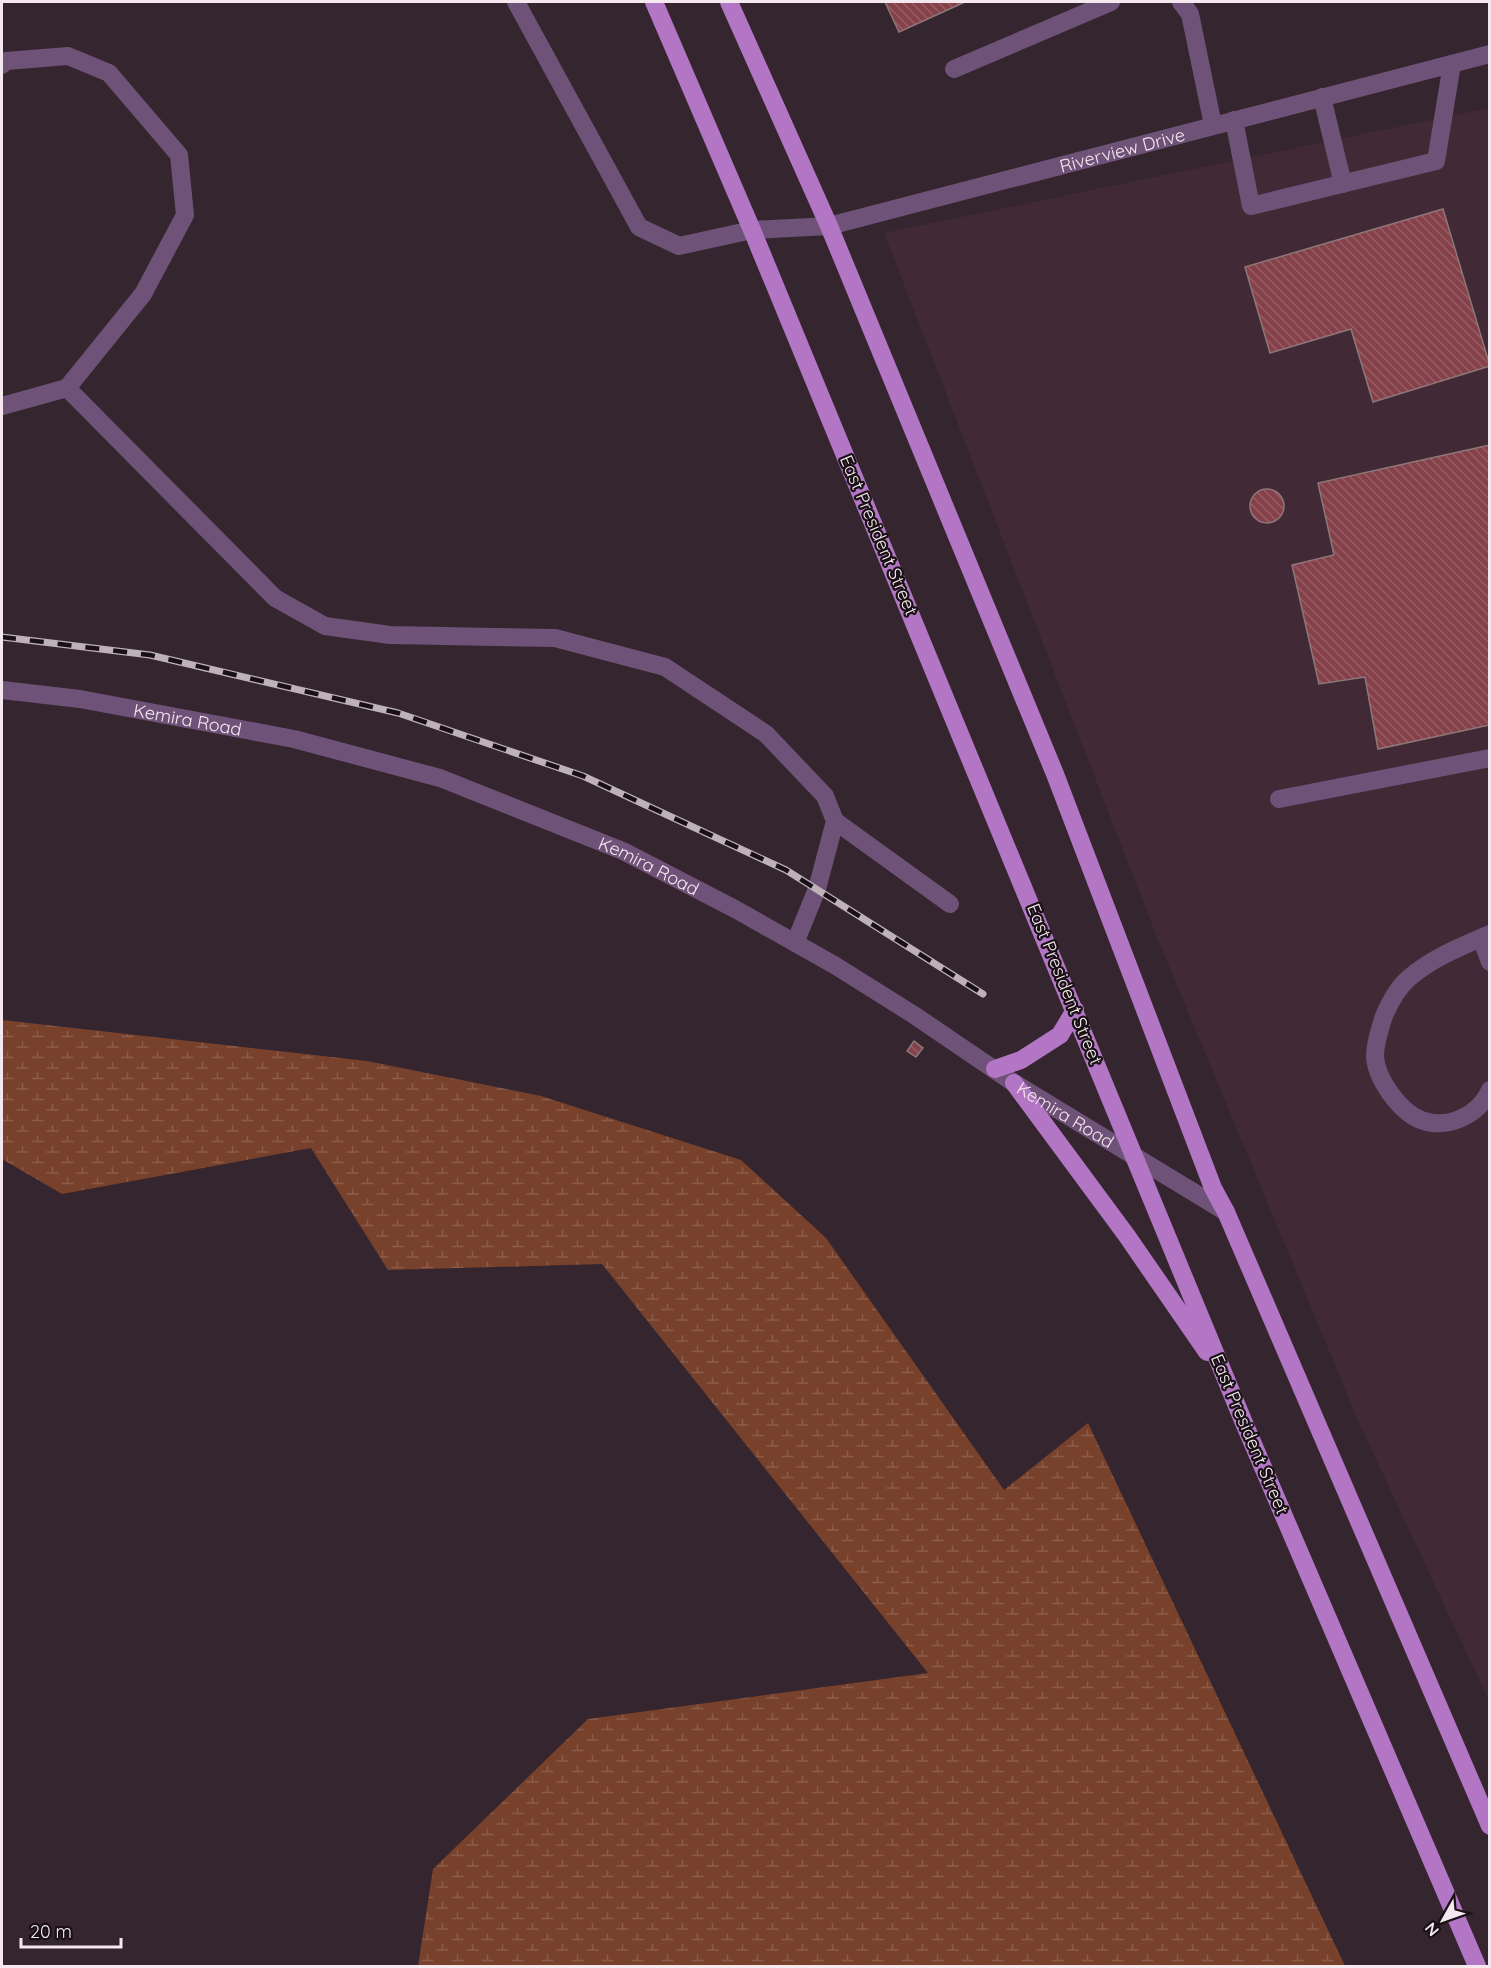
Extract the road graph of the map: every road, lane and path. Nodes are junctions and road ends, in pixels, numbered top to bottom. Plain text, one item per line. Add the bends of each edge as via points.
1 (516, 2) edge
2 (654, 2) edge
3 (729, 2) edge
4 (1111, 2) edge
5 (1181, 2) edge
6 (1490, 54) edge
7 (1452, 64) junction
8 (2, 65) edge
9 (954, 69) dead end
10 (1323, 97) junction
11 (1234, 120) junction
12 (1213, 125) junction
13 (1343, 184) junction
14 (829, 226) junction
15 (752, 230) junction
16 (67, 388) junction
17 (2, 406) edge
18 (2, 690) edge
19 (1490, 758) edge
20 (1279, 799) dead end
21 (835, 821) junction
22 (950, 904) dead end
23 (1485, 936) edge
24 (795, 943) junction
25 (1490, 962) edge
26 (1075, 1010) junction
27 (995, 1069) junction
28 (1014, 1083) junction
29 (1490, 1090) edge
30 (1135, 1155) junction
31 (1226, 1212) junction
32 (1227, 1381) junction
33 (1490, 1826) edge
34 (1477, 1966) edge

1 - 15 street, Riverview Drive via 639,227 679,246
2 - 15 main road, East President Street
3 - 14 main road
4 - 9 street
5 - 12 street via 1190,14
6 - 7 street, Riverview Drive
7 - 10 street, Riverview Drive
7 - 13 street via 1436,161
8 - 16 street via 6,61 68,56 109,73 179,154 185,215 143,294
10 - 11 street, Riverview Drive
10 - 13 street
11 - 12 street, Riverview Drive
11 - 13 street via 1251,207
12 - 14 street, Riverview Drive
14 - 15 street, Riverview Drive
14 - 31 main road via 1055,774 1213,1188
15 - 26 main road, East President Street
16 - 17 street
16 - 21 street via 275,598 326,626 390,635 555,638 665,667 766,734 825,796
18 - 24 street, Kemira Road via 80,699 294,739 440,778 623,851
19 - 20 street
21 - 22 street
21 - 24 street via 817,890
23 - 25 street
23 - 29 street via 1429,963 1407,979 1392,997 1379,1030 1375,1057 1384,1084 1406,1112 1423,1121 1449,1123 1470,1115
24 - 27 street, Kemira Road
26 - 27 main road via 1060,1035 1021,1060
26 - 30 main road, East President Street
27 - 28 street, Kemira Road
28 - 30 street, Kemira Road
28 - 32 main road
30 - 31 street, Kemira Road
30 - 32 main road, East President Street
31 - 33 main road
32 - 34 main road, East President Street

